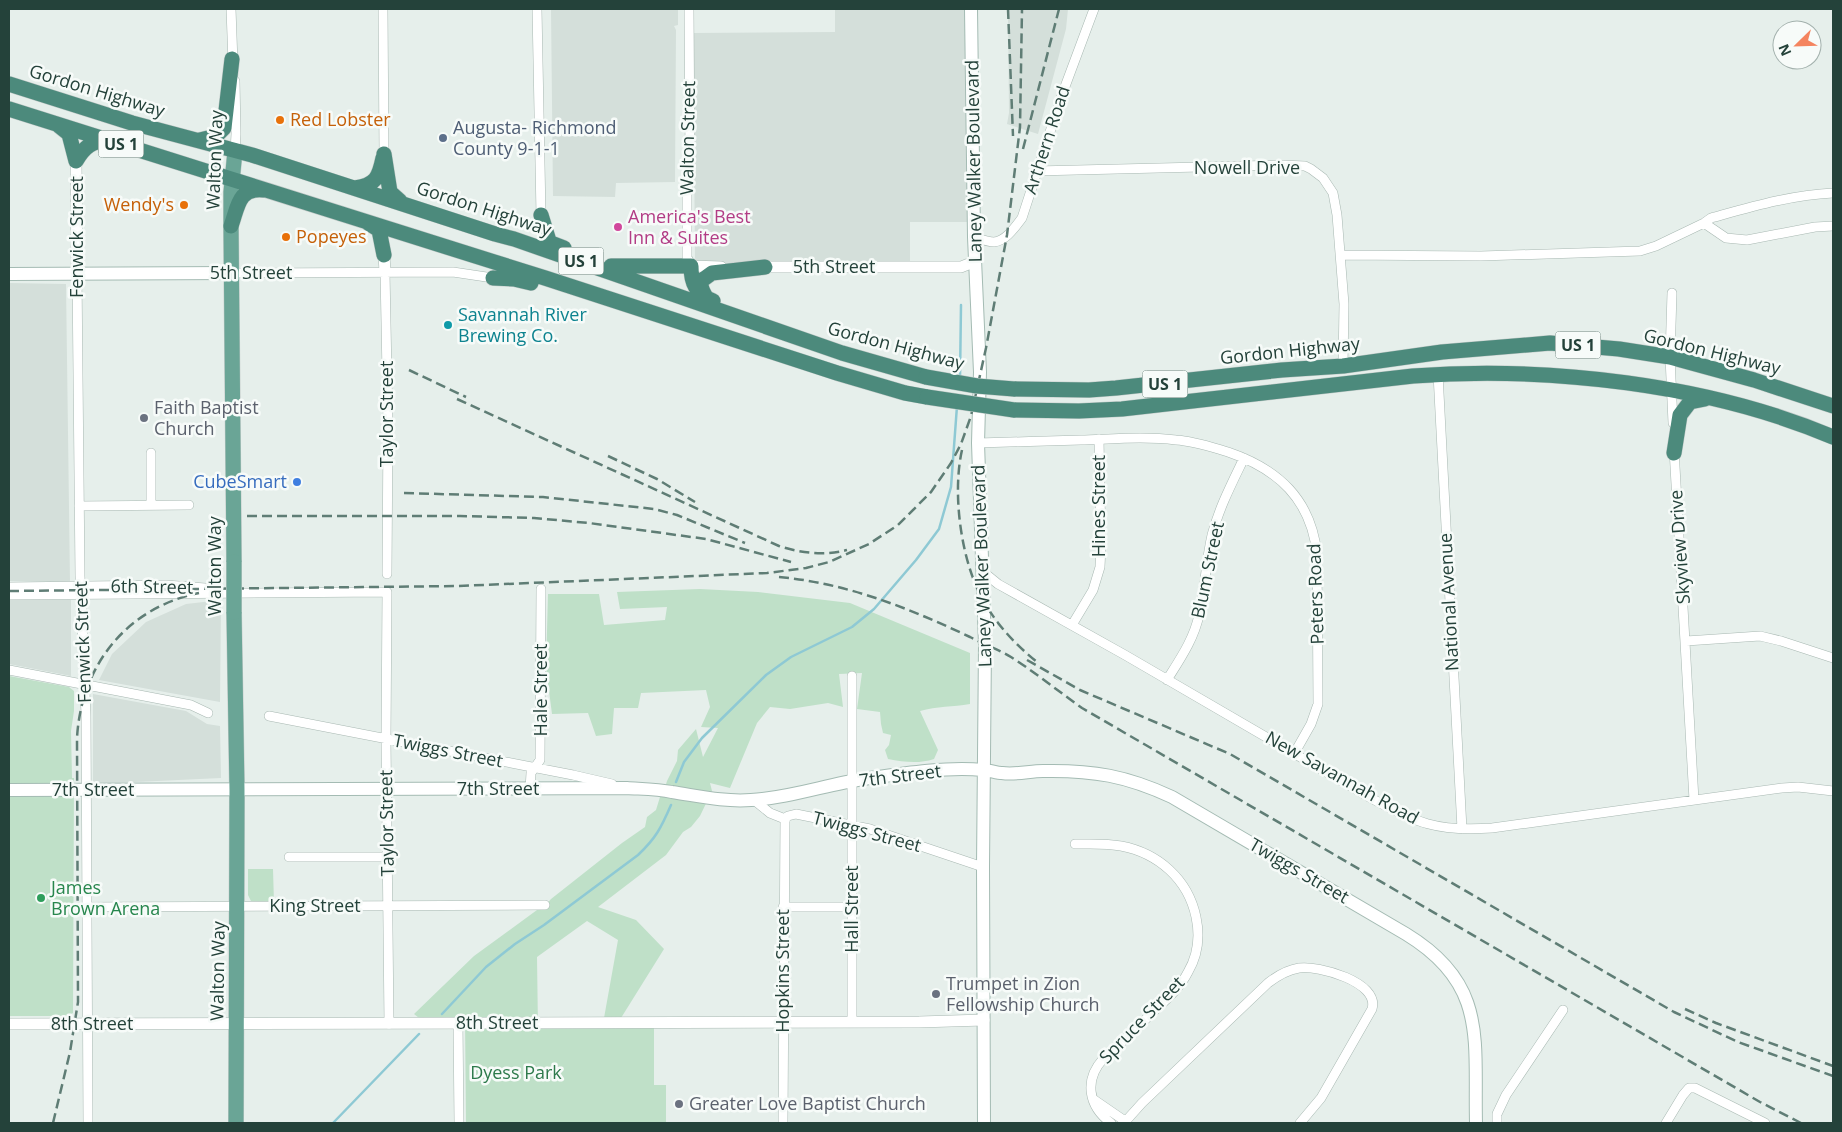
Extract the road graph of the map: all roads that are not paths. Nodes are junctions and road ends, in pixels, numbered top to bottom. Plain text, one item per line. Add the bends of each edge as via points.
1 (231, 9) edge
2 (383, 9) edge
3 (537, 9) edge
4 (689, 9) edge
5 (972, 9) edge
6 (1094, 9) edge
7 (232, 58) junction
8 (9, 78) edge
9 (9, 84) edge
10 (39, 92) junction
11 (9, 109) edge
12 (56, 123) junction
13 (199, 140) junction
14 (111, 141) junction
15 (235, 151) junction
16 (384, 154) junction
17 (76, 161) junction
18 (1036, 171) junction
19 (232, 179) junction
20 (355, 188) junction
21 (270, 191) junction
22 (1833, 193) edge
23 (404, 204) junction
24 (541, 215) junction
25 (365, 221) junction
26 (1704, 223) junction
27 (231, 226) junction
28 (1833, 226) edge
29 (418, 238) junction
30 (974, 238) junction
31 (514, 239) junction
32 (384, 255) junction
33 (1341, 255) junction
34 (976, 261) junction
35 (602, 266) junction
36 (691, 266) junction
37 (765, 267) junction
38 (385, 272) junction
39 (232, 273) junction
40 (9, 274) edge
41 (77, 274) junction
42 (493, 278) joint
43 (1672, 293) dead end
44 (707, 298) junction
45 (612, 300) junction
46 (1670, 357) junction
47 (1343, 366) junction
48 (895, 369) junction
49 (1438, 374) junction
50 (1672, 390) junction
51 (1708, 398) junction
52 (1833, 406) edge
53 (1833, 437) edge
54 (1099, 439) junction
55 (978, 443) junction
56 (151, 453) dead end
57 (1674, 453) junction
58 (1244, 458) junction
59 (151, 505) junction
60 (189, 505) dead end
61 (79, 506) junction
62 (982, 571) junction
63 (388, 574) dead end
64 (9, 587) edge
65 (541, 589) dead end
66 (81, 591) junction
67 (387, 592) joint
68 (9, 595) edge
69 (1072, 625) junction
70 (1686, 640) junction
71 (1833, 658) edge
72 (9, 670) edge
73 (852, 676) dead end
74 (1168, 680) junction
75 (85, 684) junction
76 (208, 713) dead end
77 (269, 716) dead end
78 (386, 740) junction
79 (1294, 754) junction
80 (534, 768) junction
81 (983, 770) junction
82 (852, 781) junction
83 (530, 788) junction
84 (627, 788) junction
85 (387, 789) junction
86 (9, 790) edge
87 (237, 790) junction
88 (86, 791) junction
89 (1833, 791) edge
90 (754, 800) junction
91 (1694, 800) junction
92 (785, 819) junction
93 (852, 826) junction
94 (1462, 829) junction
95 (1075, 844) dead end
96 (289, 857) dead end
97 (387, 857) junction
98 (983, 867) junction
99 (545, 905) dead end
100 (237, 906) junction
101 (388, 906) junction
102 (86, 907) junction
103 (784, 907) junction
104 (852, 907) junction
105 (1563, 1010) dead end
106 (984, 1020) junction
107 (784, 1022) junction
108 (852, 1022) junction
109 (454, 1023) junction
110 (9, 1024) edge
111 (86, 1024) junction
112 (236, 1024) junction
113 (389, 1024) junction
114 (1093, 1100) junction
115 (1125, 1122) edge
116 (88, 1123) edge
117 (236, 1123) edge
118 (459, 1123) edge
119 (783, 1123) edge
120 (984, 1123) edge
121 (1110, 1123) edge
122 (1300, 1123) edge
123 (1476, 1123) edge
124 (1497, 1123) edge
125 (1666, 1123) edge
126 (1765, 1123) edge

1 - 7 street, Walton Way
2 - 16 street
3 - 24 street
4 - 36 street, Walton Street via 687,257
5 - 30 main road, Laney Walker Boulevard
6 - 18 street, Arthern Road
7 - 13 highway via 224,128 213,138
7 - 15 street, Walton Way via 236,98
8 - 10 highway
9 - 10 highway, Gordon Highway / US 1
10 - 13 highway, Gordon Highway / US 1
11 - 12 highway, US 1
12 - 14 highway, US 1
12 - 17 highway via 69,134
13 - 15 highway, Gordon Highway / US 1
14 - 17 highway via 94,142
14 - 19 highway, US 1
15 - 19 main road, Walton Way
15 - 20 highway, Gordon Highway / US 1
16 - 20 highway via 376,179
16 - 23 highway via 390,192
17 - 41 street, Fenwick Street
18 - 30 street, Arthern Road via 1022,218 1012,231 994,242
18 - 33 street, Nowell Drive via 1305,166 1323,178 1333,193
19 - 21 highway, US 1
19 - 27 main road, Walton Way
20 - 23 highway, Gordon Highway / US 1
21 - 25 highway, US 1
21 - 27 highway via 255,189 247,192
22 - 26 street via 1784,199 1710,218
23 - 31 highway, Gordon Highway / US 1
24 - 31 highway via 531,231
24 - 35 highway via 551,243 597,260
25 - 29 highway, US 1
25 - 32 highway via 379,230
26 - 28 street via 1726,238 1747,240
26 - 33 street via 1640,251 1481,256
27 - 39 main road, Walton Way
29 - 32 highway via 404,236 397,239
29 - 45 highway, US 1
30 - 34 main road, Laney Walker Boulevard
31 - 35 highway, Gordon Highway / US 1
32 - 38 street, Taylor Street
33 - 47 street, Nowell Drive
34 - 37 street, 5th Street via 961,267
34 - 55 main road, Laney Walker Boulevard via 980,372
35 - 36 highway
35 - 48 highway, Gordon Highway / US 1 via 634,280
36 - 37 street, 5th Street
36 - 44 highway via 693,284
37 - 44 highway via 706,276 701,284
38 - 39 street, 5th Street
38 - 42 street, 5th Street via 453,272
38 - 63 street, Taylor Street
39 - 41 main road, 5th Street
39 - 87 main road, Walton Way, bridge
40 - 41 main road, 5th Street
41 - 61 street, Fenwick Street
42 - 45 highway via 514,279
43 - 46 street, Skyview Drive
44 - 48 highway
45 - 49 highway, US 1, bridge via 905,393 1014,410 1122,409
46 - 47 highway, Gordon Highway / US 1 via 1550,343 1442,352
46 - 50 street, Skyview Drive
46 - 52 highway, Gordon Highway / US 1
47 - 48 highway, Gordon Highway / US 1, bridge via 1098,390 976,386
49 - 50 highway, US 1 via 1556,376
49 - 94 street, National Avenue
50 - 51 highway, US 1
50 - 57 street, Skyview Drive
51 - 53 highway, US 1 via 1759,410
51 - 57 highway via 1690,402 1680,415
54 - 55 street, Peters Road
54 - 58 street, Peters Road via 1186,441
54 - 69 street, Hines Street via 1100,567 1093,590
55 - 62 main road, Laney Walker Boulevard
56 - 59 street
57 - 70 street, Skyview Drive
58 - 74 street, Blum Street via 1212,535 1196,627
58 - 79 street, Peters Road via 1274,474 1293,493 1307,515 1315,537 1318,704
59 - 60 street
59 - 61 street
61 - 66 street, Fenwick Street
62 - 69 street, New Savannah Road via 998,584
62 - 81 main road, Laney Walker Boulevard via 985,645
64 - 66 street, 6th Street
65 - 80 street, Hale Street via 540,760
66 - 67 street, 6th Street via 166,585 265,593
66 - 68 street, 6th Street
66 - 75 street, Fenwick Street
67 - 78 street, Taylor Street
69 - 74 street, New Savannah Road
70 - 71 street via 1760,636
70 - 91 street, Skyview Drive
72 - 75 street
73 - 82 street, Hall Street
74 - 79 street, New Savannah Road
75 - 76 street via 191,705
75 - 88 street, Fenwick Street
77 - 78 street, Twiggs Street
78 - 80 street, Twiggs Street
78 - 85 street, Taylor Street
79 - 94 street, New Savannah Road via 1407,817 1430,825
80 - 83 street, Hale Street
80 - 84 street, Twiggs Street
81 - 82 main road, 7th Street via 929,771
81 - 98 main road, Laney Walker Boulevard
81 - 123 main road, Twiggs Street via 1002,774 1092,772 1126,778 1150,787 1425,946 1451,972 1470,1008 1476,1045
82 - 90 main road, 7th Street
82 - 93 street, Hall Street
83 - 84 main road, 7th Street
83 - 85 main road, 7th Street
84 - 90 main road, 7th Street via 723,800
85 - 87 main road, 7th Street
85 - 97 street, Taylor Street
86 - 88 main road, 7th Street
87 - 88 main road, 7th Street
87 - 100 main road, Walton Way
88 - 102 street, Fenwick Street
89 - 91 street, New Savannah Road via 1782,788
90 - 92 street
91 - 94 street, New Savannah Road via 1492,828
92 - 93 street, Twiggs Street via 796,814
92 - 103 street, Hopkins Street
93 - 98 street, Twiggs Street
93 - 104 street, Hall Street
95 - 114 street, Spruce Street via 1120,845 1164,864 1182,883 1197,920 1198,937 1193,963 1184,980 1097,1066 1091,1080
96 - 97 street
97 - 101 street, Taylor Street
98 - 106 main road, Laney Walker Boulevard
99 - 101 street, King Street
100 - 101 street, King Street
100 - 102 street, King Street
100 - 112 main road, Walton Way
101 - 113 street, Taylor Street
102 - 111 street, Fenwick Street
103 - 104 street
103 - 107 street, Hopkins Street
104 - 108 street, Hall Street
105 - 124 street via 1506,1095 1497,1114
106 - 108 street, 8th Street
106 - 120 main road, Laney Walker Boulevard
107 - 108 street, 8th Street
107 - 109 street, 8th Street
107 - 119 street, Hopkins Street
109 - 113 street, 8th Street
109 - 118 street
110 - 111 street, 8th Street
111 - 112 street, 8th Street
111 - 116 street, Fenwick Street
112 - 113 street, 8th Street
112 - 117 main road, Walton Way
114 - 115 street
114 - 121 street via 1096,1110
115 - 122 street via 1268,984 1284,972 1307,967 1328,970 1366,989 1373,999 1372,1009 1321,1098
125 - 126 street via 1689,1088 1698,1089

